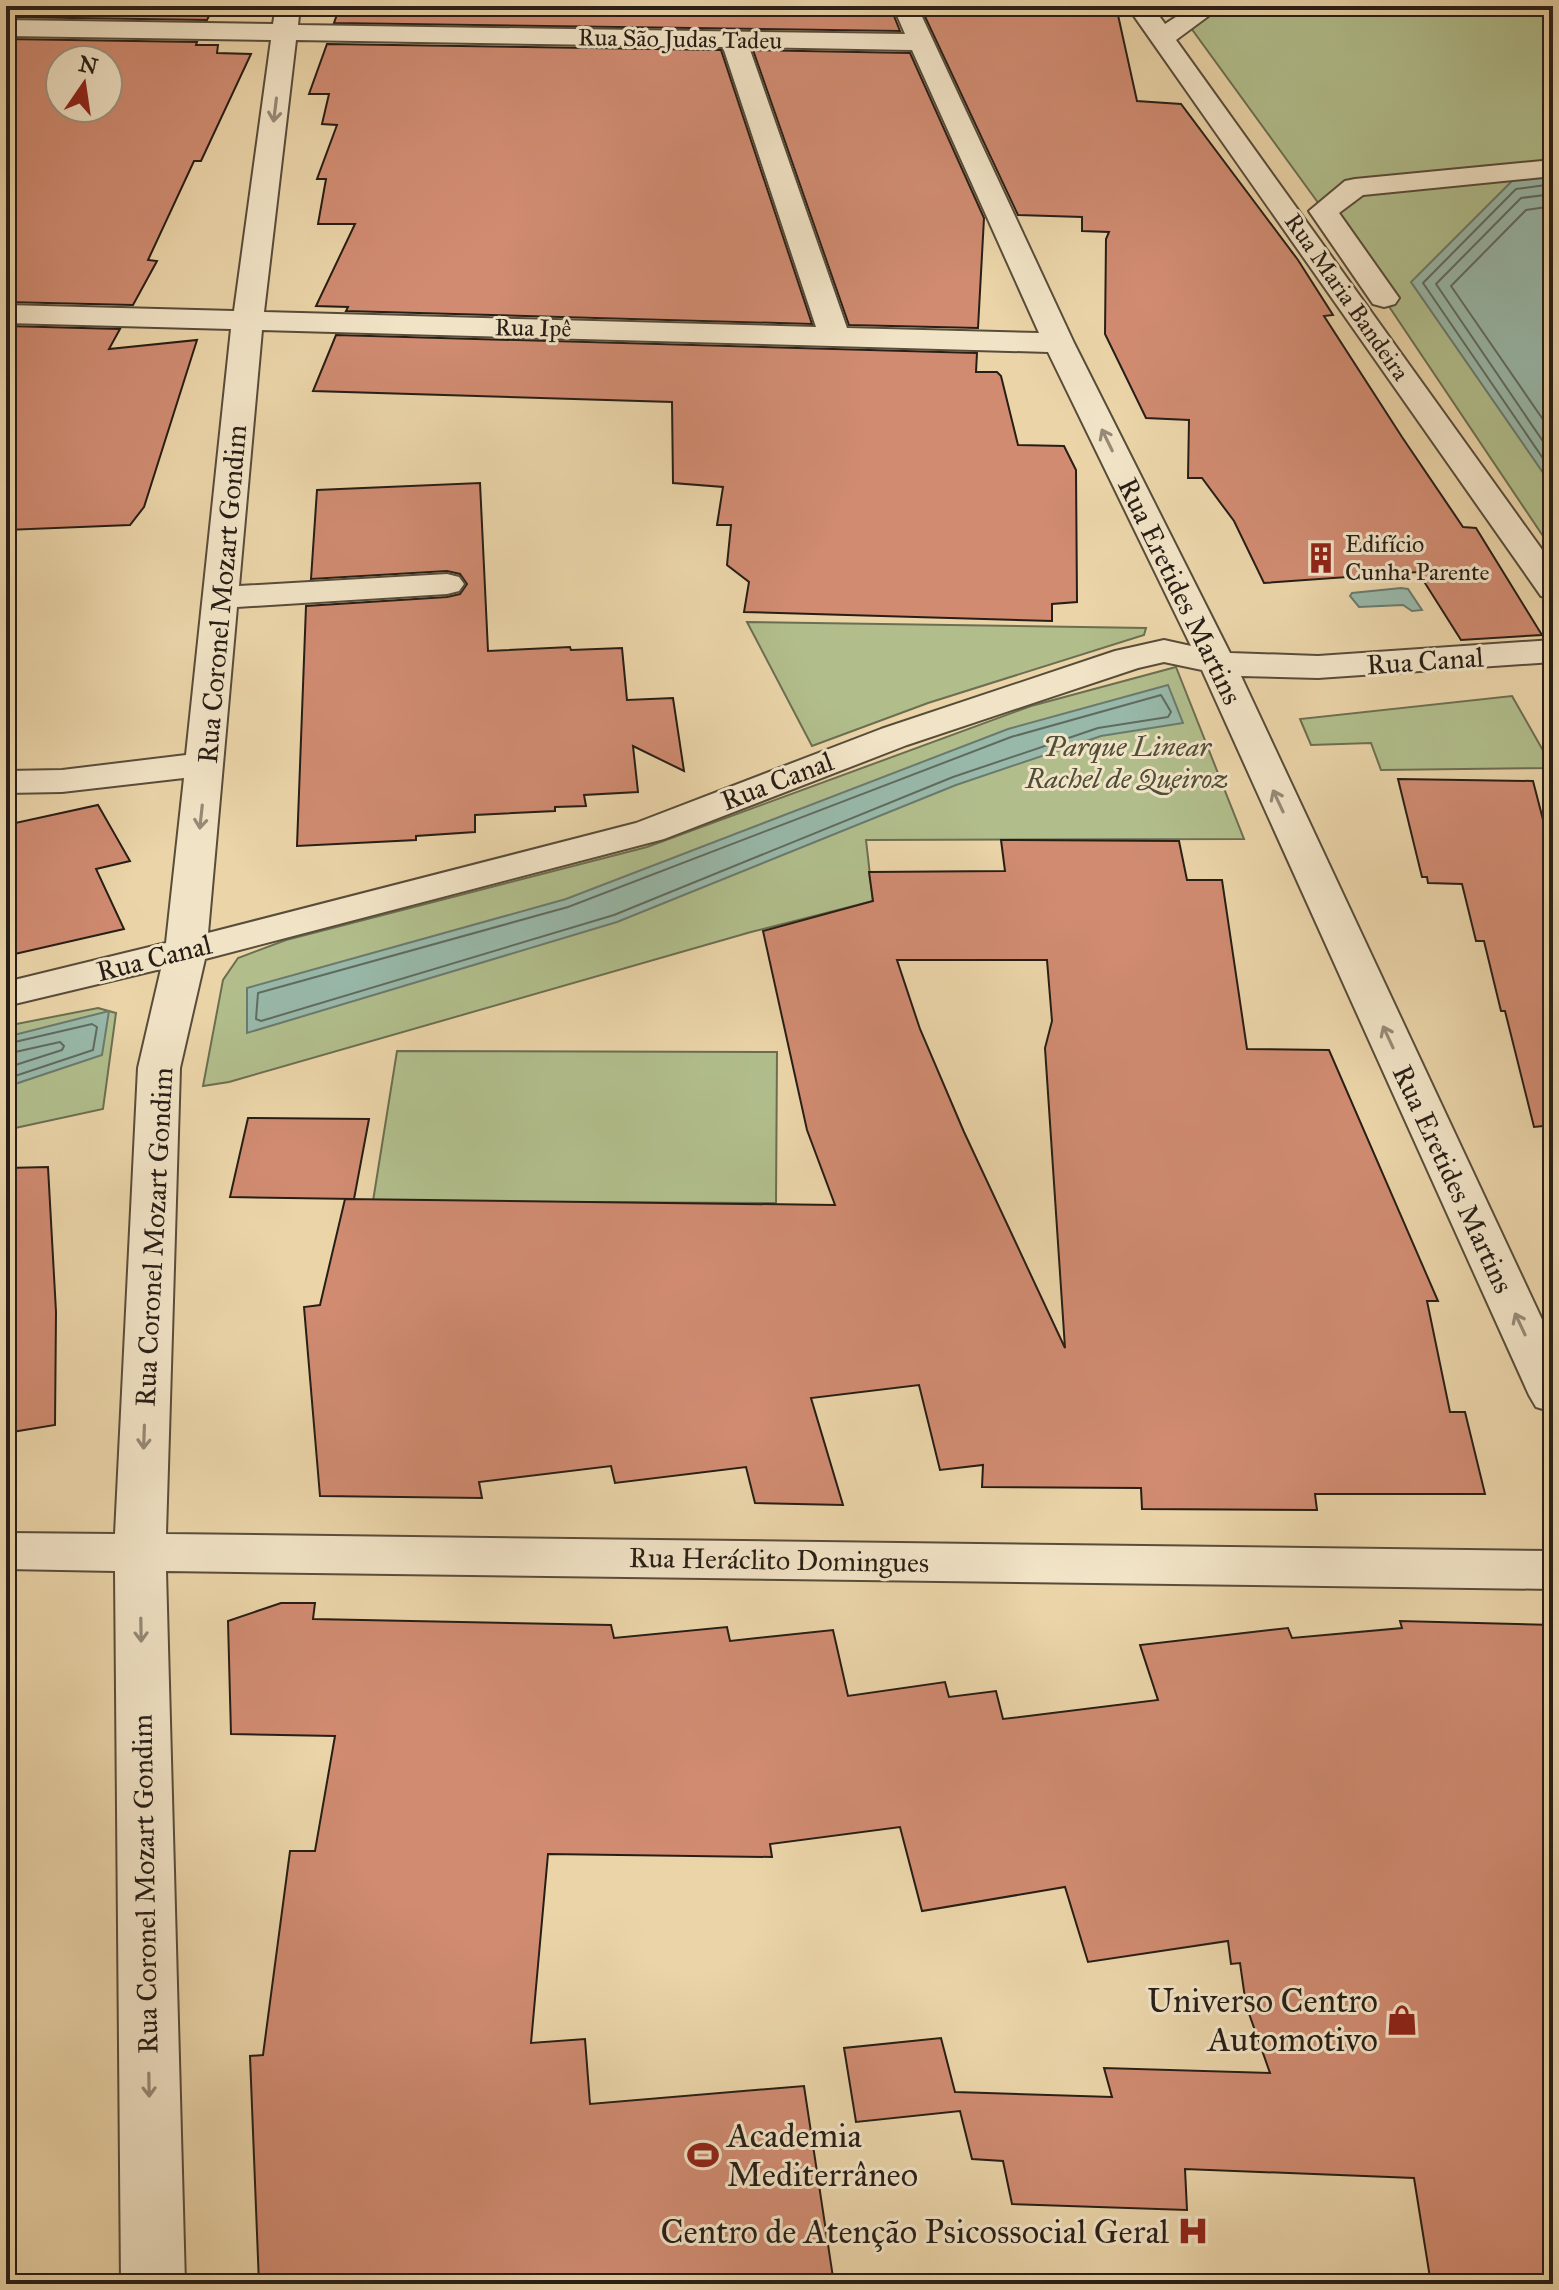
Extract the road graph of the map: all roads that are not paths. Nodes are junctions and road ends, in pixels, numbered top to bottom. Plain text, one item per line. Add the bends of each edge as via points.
1 (905, 6) edge
2 (1139, 6) edge
3 (1210, 6) edge
4 (286, 19) edge
5 (6, 28) edge
6 (1161, 38) junction
7 (733, 39) junction
8 (922, 42) junction
9 (1553, 168) edge
10 (6, 314) edge
11 (248, 321) junction
12 (834, 335) junction
13 (1059, 343) junction
14 (1553, 551) edge
15 (447, 584) dead end
16 (1553, 589) edge
17 (222, 597) junction
18 (1553, 651) edge
19 (1217, 663) junction
20 (206, 764) junction
21 (6, 782) edge
22 (186, 951) junction
23 (6, 994) edge
24 (1553, 1395) edge
25 (6, 1551) edge
26 (140, 1552) junction
27 (1553, 1570) edge
28 (153, 2284) edge

1 - 8 street, Rua Eretides Martins
2 - 6 street, Rua Maria Bandeira
3 - 6 street
4 - 5 street, Rua São Judas Tadeu
4 - 7 street, Rua São Judas Tadeu via 583,27
4 -> 11 street, Rua Coronel Mozart Gondim
6 - 16 street, Rua Maria Bandeira
7 - 8 street, Rua São Judas Tadeu
7 - 12 street
8 - 13 street, Rua Eretides Martins
9 - 14 street via 1355,187 1323,211
10 - 11 street, Rua Ipê
11 - 12 street, Rua Ipê
11 - 17 street, Rua Coronel Mozart Gondim
12 - 13 street, Rua Ipê
19 -> 13 street, Rua Eretides Martins
15 - 17 street
17 - 20 street, Rua Coronel Mozart Gondim
18 - 19 street, Rua Canal via 1318,667
19 - 22 street, Rua Canal via 1164,651 1128,659 866,747 650,831
24 -> 19 street, Rua Eretides Martins
20 - 21 street via 62,781
20 -> 22 street, Rua Coronel Mozart Gondim
22 - 23 street, Rua Canal
22 -> 26 street, Rua Coronel Mozart Gondim via 159,1068
25 - 26 street, Rua Heráclito Domingues
26 - 27 street, Rua Heráclito Domingues
26 -> 28 street, Rua Coronel Mozart Gondim

